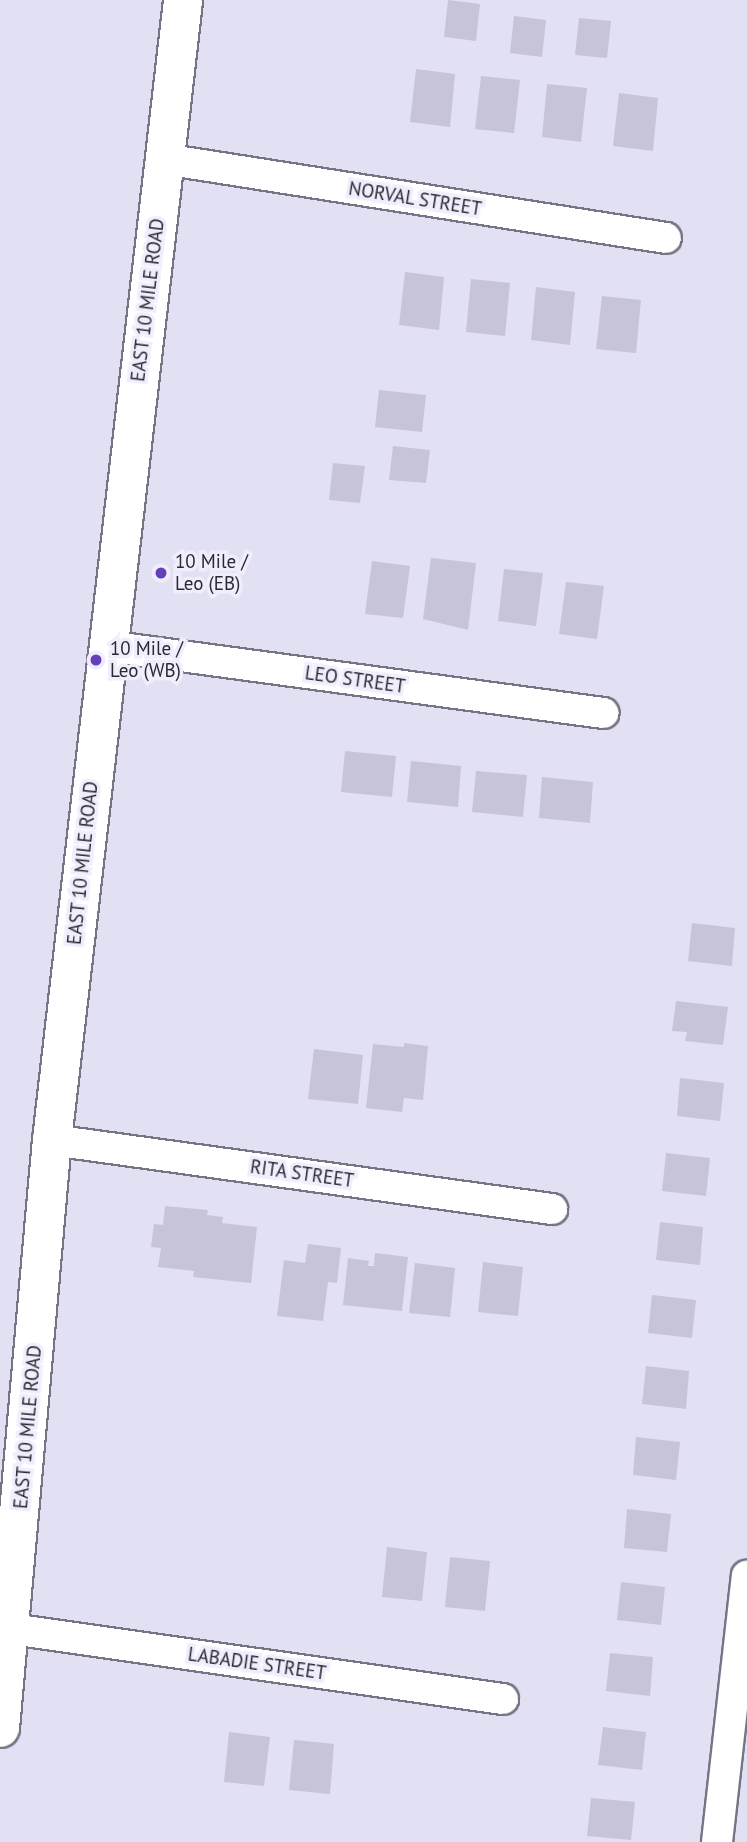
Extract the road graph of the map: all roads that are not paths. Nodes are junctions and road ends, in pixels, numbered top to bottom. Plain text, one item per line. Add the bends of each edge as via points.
1 (183, 0) edge
2 (164, 159) junction
3 (666, 238) dead end
4 (107, 646) junction
5 (603, 713) dead end
6 (52, 1140) junction
7 (552, 1209) dead end
8 (747, 1576) edge
9 (12, 1629) junction
10 (503, 1699) dead end
11 (0, 1728) edge
12 (717, 1842) edge

1 - 2 street, EAST 10 MILE ROAD
2 - 3 street, NORVAL STREET
2 - 4 street, EAST 10 MILE ROAD
4 - 5 street, LEO STREET
4 - 6 street, EAST 10 MILE ROAD
6 - 7 street, RITA STREET
6 - 9 street, EAST 10 MILE ROAD
8 - 12 street
9 - 10 street, LABADIE STREET
9 - 11 street, EAST 10 MILE ROAD

